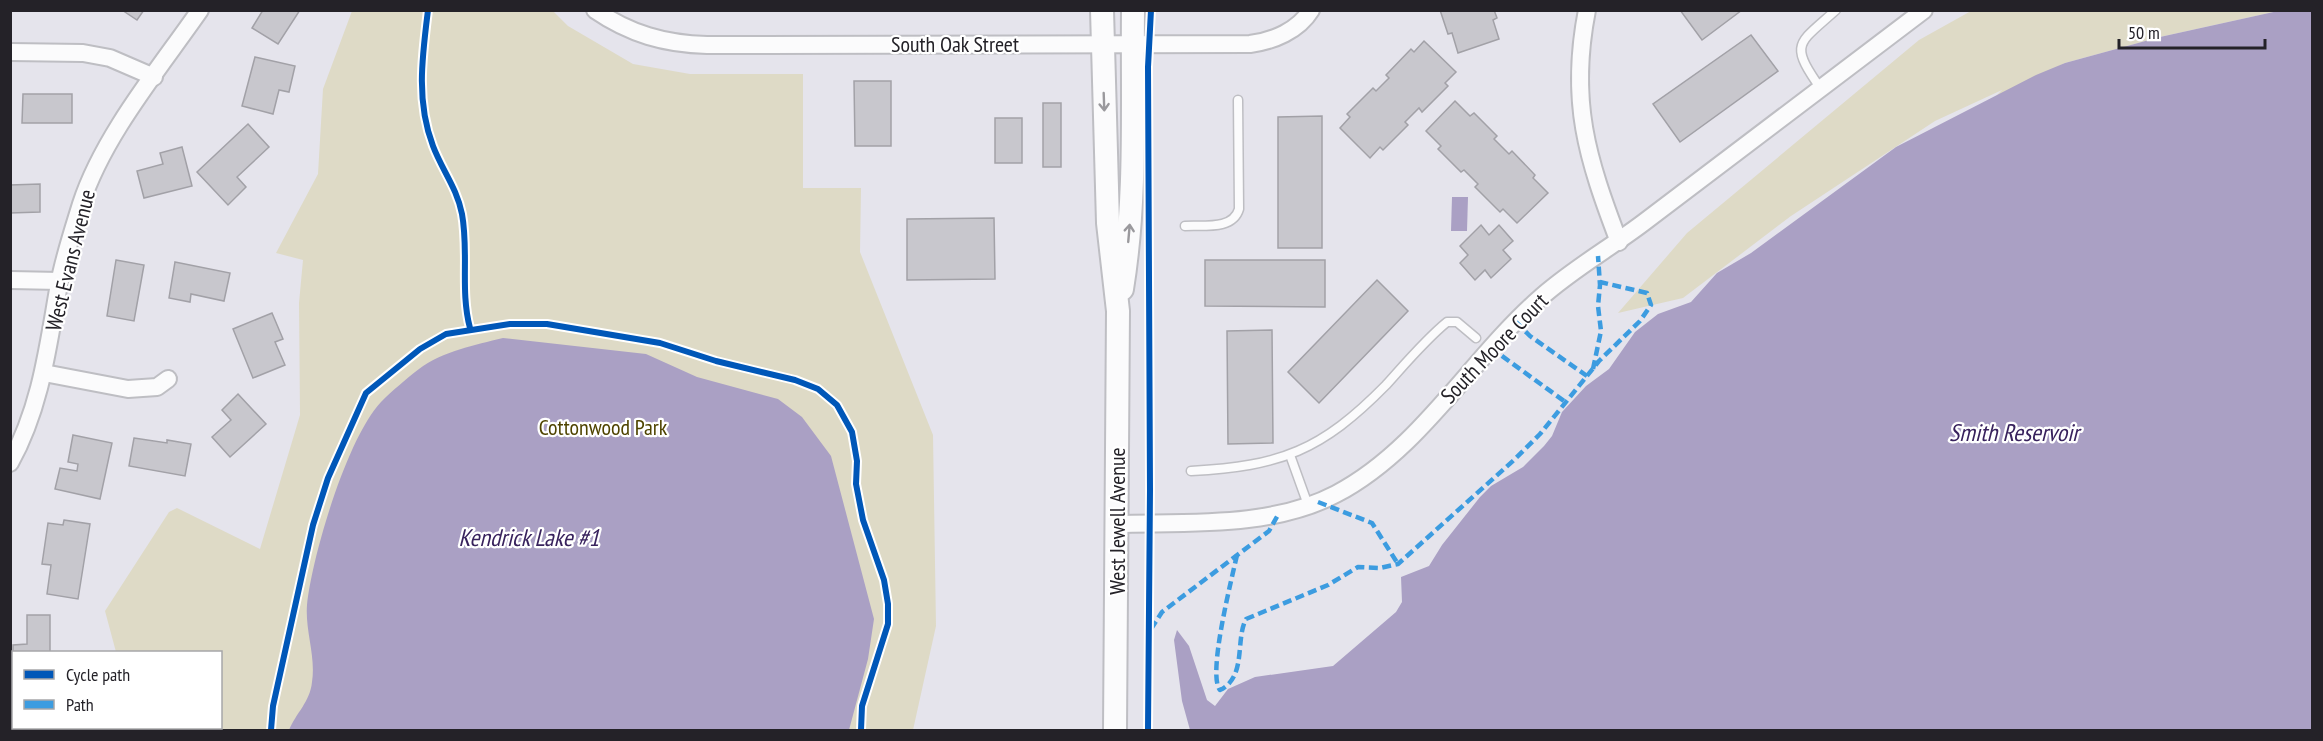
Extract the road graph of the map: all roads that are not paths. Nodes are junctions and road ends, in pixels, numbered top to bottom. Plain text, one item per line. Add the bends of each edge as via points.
1 (200, 10) edge
2 (595, 10) edge
3 (1102, 10) edge
4 (1133, 10) edge
5 (1311, 10) edge
6 (1587, 10) edge
7 (1836, 10) edge
8 (1924, 10) edge
9 (1133, 43) junction
10 (1102, 44) junction
11 (10, 52) edge
12 (154, 77) junction
13 (1821, 89) junction
14 (1238, 100) dead end
15 (1185, 226) dead end
16 (1619, 242) junction
17 (10, 280) edge
18 (60, 281) junction
19 (1118, 311) junction
20 (1476, 338) dead end
21 (44, 373) junction
22 (168, 379) dead end
23 (1290, 455) junction
24 (10, 464) edge
25 (1191, 471) dead end
26 (1308, 506) junction
27 (1118, 524) junction
28 (1115, 730) edge

1 - 12 street, West Evans Avenue
2 - 10 street, South Oak Street via 645,37 683,45
3 - 10 main road, West Jewell Avenue
4 - 9 main road, West Jewell Avenue
5 - 9 street, South Oak Street via 1294,28 1264,42
6 - 16 street via 1579,60 1581,115 1594,173
7 - 13 lane via 1803,39 1800,49 1801,59
8 - 13 street, South Moore Court
9 - 10 street, South Oak Street
19 -> 9 main road, West Jewell Avenue via 1131,213
10 -> 19 main road, West Jewell Avenue via 1108,223
11 - 12 street via 83,53 110,58
12 - 18 street, West Evans Avenue via 107,145 92,176
13 - 16 street, South Moore Court
14 - 15 lane via 1236,218 1230,223
16 - 26 street, South Moore Court via 1538,300 1376,468 1350,486
17 - 18 street
18 - 21 street, West Evans Avenue
19 - 27 main road, West Jewell Avenue
20 - 23 lane via 1457,322 1447,322 1348,421
21 - 22 street via 128,388 157,387
21 - 24 street, West Evans Avenue via 27,433
23 - 25 lane via 1258,465
23 - 26 lane
26 - 27 street, South Moore Court via 1226,520
27 - 28 main road, West Jewell Avenue

